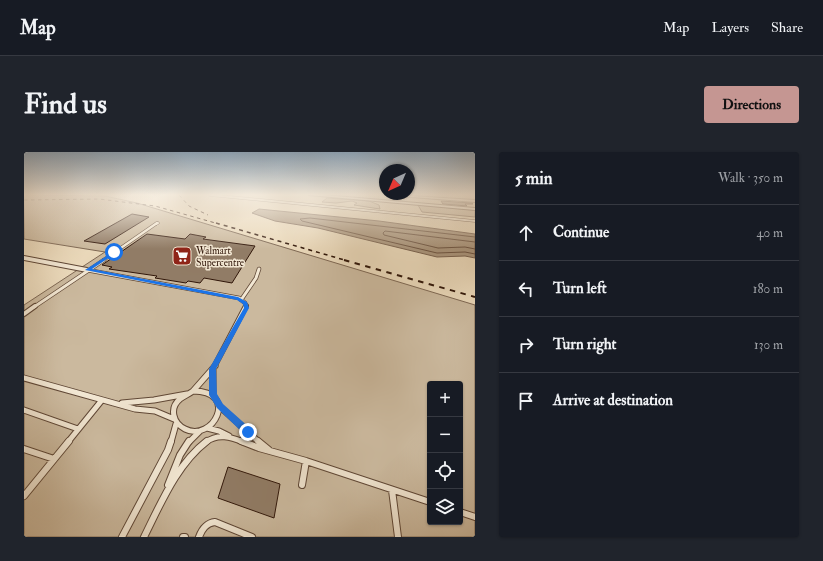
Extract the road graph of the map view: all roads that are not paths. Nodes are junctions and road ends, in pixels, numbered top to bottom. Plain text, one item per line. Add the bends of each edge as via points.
1 (395, 213) edge
2 (475, 222) edge
3 (158, 224) dead end
4 (24, 258) edge
5 (259, 269) dead end
6 (88, 270) junction
7 (242, 300) junction
8 (24, 314) edge
9 (213, 369) junction
10 (24, 378) edge
11 (193, 391) junction
12 (187, 394) junction
13 (213, 395) junction
14 (102, 400) junction
15 (120, 404) junction
16 (219, 406) junction
17 (24, 410) edge
18 (175, 422) junction
19 (207, 428) junction
20 (78, 429) junction
21 (200, 431) junction
22 (230, 437) junction
23 (24, 449) edge
24 (269, 450) junction
25 (54, 459) junction
26 (306, 461) junction
27 (302, 485) dead end
28 (392, 490) junction
29 (166, 493) junction
30 (24, 496) edge
31 (427, 501) edge
32 (463, 513) edge
33 (475, 517) edge
34 (122, 537) edge
35 (144, 537) edge
36 (199, 537) edge
37 (252, 537) edge
38 (398, 537) edge

1 - 2 lane
3 - 6 lane
4 - 6 street
5 - 7 lane
6 - 7 lane
6 - 8 lane
7 - 9 lane via 246,308
9 - 11 lane
9 - 13 lane
10 - 14 lane
11 - 12 lane
11 - 13 lane
12 - 15 lane
12 - 18 lane via 176,404
13 - 16 lane
14 - 15 lane
14 - 20 lane
15 - 18 lane via 165,413
16 - 19 lane via 216,419
16 - 24 lane
17 - 20 lane
18 - 21 lane via 188,432
18 - 34 lane via 168,450
19 - 21 lane
19 - 22 lane via 219,430
20 - 25 lane
21 - 29 lane via 180,452
22 - 24 lane
22 - 29 lane via 219,436 207,441 182,466
23 - 25 lane
24 - 26 lane
25 - 30 lane
26 - 27 lane
26 - 28 lane
28 - 31 lane
28 - 38 lane
29 - 35 lane
32 - 33 lane
36 - 37 lane via 209,523 215,522

